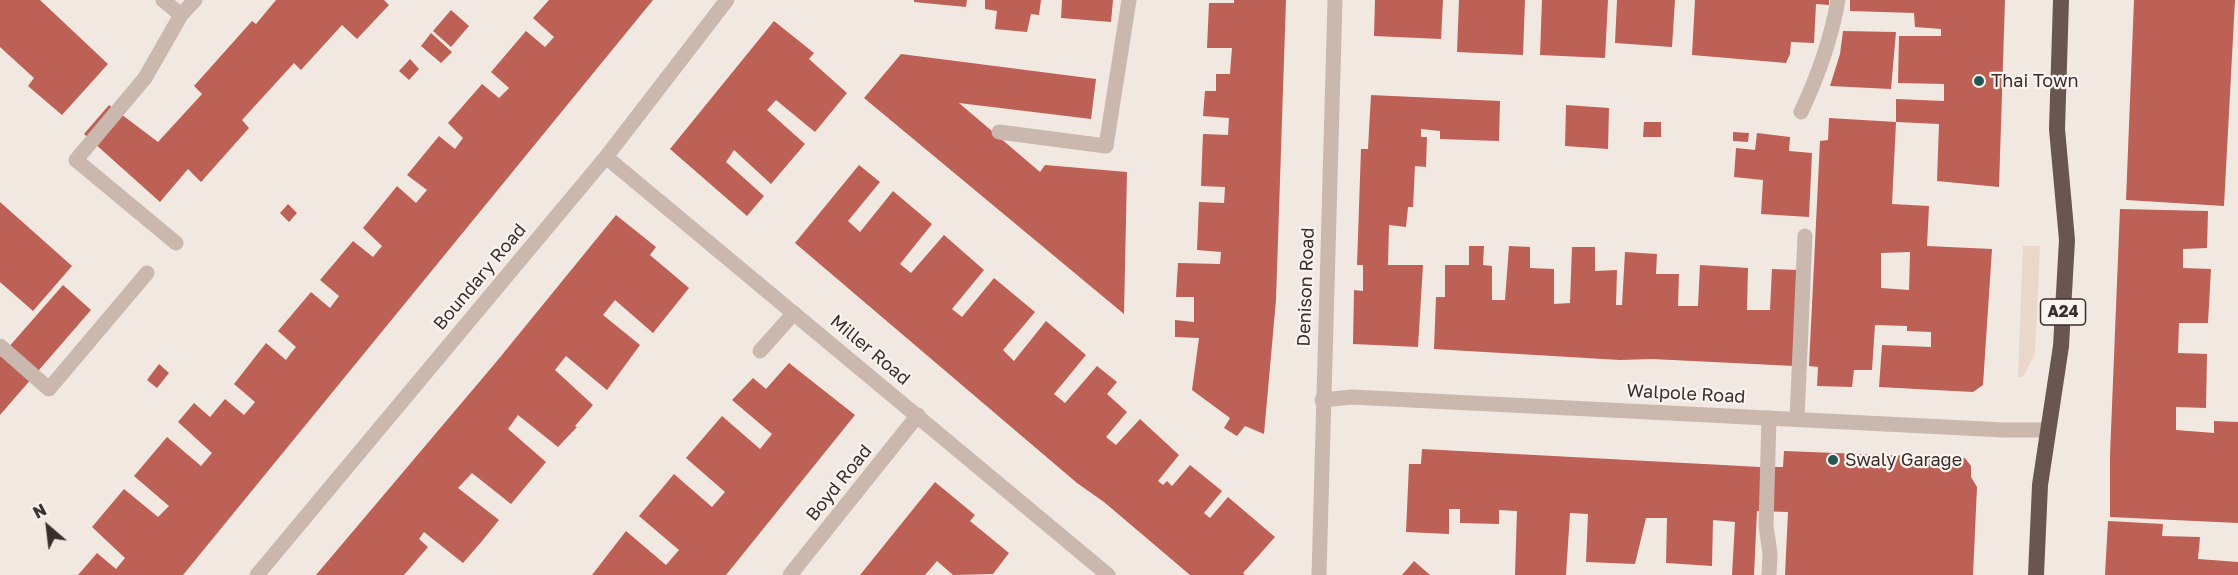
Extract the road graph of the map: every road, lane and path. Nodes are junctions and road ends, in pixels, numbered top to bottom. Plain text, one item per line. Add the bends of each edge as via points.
1 (163, 0) edge
2 (195, 0) edge
3 (727, 0) edge
4 (1129, 0) edge
5 (1335, 0) edge
6 (1838, 0) edge
7 (2061, 0) edge
8 (181, 15) junction
9 (1801, 112) dead end
10 (999, 132) dead end
11 (606, 157) junction
12 (1805, 236) dead end
13 (176, 243) dead end
14 (147, 273) dead end
15 (794, 313) junction
16 (0, 346) edge
17 (760, 351) dead end
18 (1322, 400) junction
19 (918, 415) junction
20 (1769, 418) junction
21 (1797, 419) junction
22 (2048, 430) junction
23 (256, 575) edge
24 (790, 575) edge
25 (1108, 575) edge
26 (1319, 575) edge
27 (1769, 575) edge
28 (2036, 575) edge

1 - 8 street
2 - 8 street
3 - 11 street, Boundary Road
4 - 10 street via 1106,146
5 - 18 street, Denison Road
6 - 9 street via 1816,79
7 - 22 highway, A24 via 2057,129 2067,240 2061,346
8 - 13 street via 145,78 76,160
11 - 15 street, Miller Road
11 - 23 street, Boundary Road
12 - 21 street
14 - 16 street via 49,389
15 - 17 street
15 - 19 street, Miller Road
18 - 20 street, Walpole Road via 1352,397
18 - 26 street, Denison Road
19 - 24 street, Boyd Road
19 - 25 street, Miller Road
20 - 21 street, Walpole Road
20 - 27 street
21 - 22 street, Walpole Road
22 - 28 highway, A24 via 2040,485

